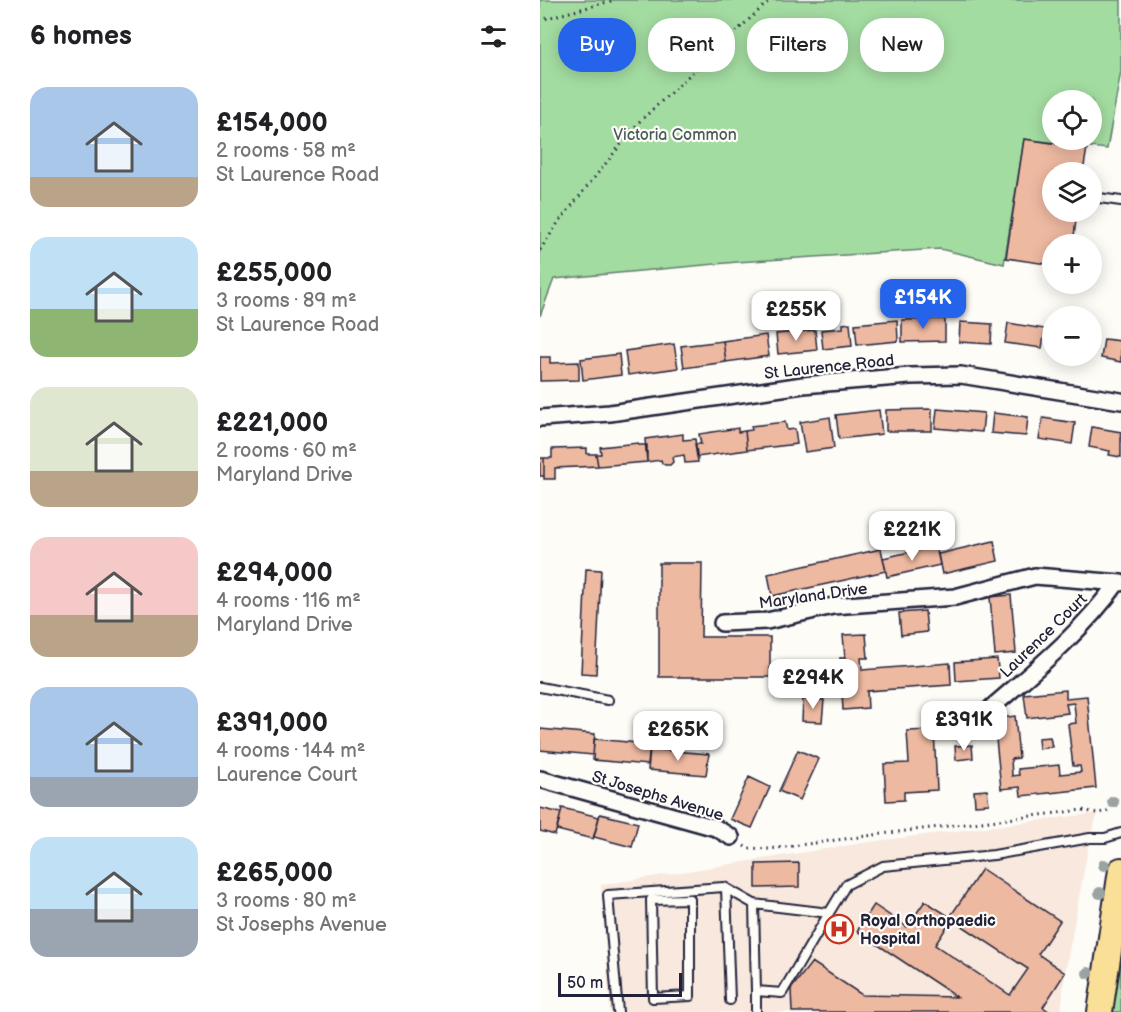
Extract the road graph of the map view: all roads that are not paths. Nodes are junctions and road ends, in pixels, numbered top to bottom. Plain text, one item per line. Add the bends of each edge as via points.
1 (1102, 198) edge
2 (1121, 201) edge
3 (1121, 401) edge
4 (540, 418) edge
5 (1119, 583) edge
6 (722, 622) dead end
7 (540, 687) edge
8 (608, 699) dead end
9 (990, 708) dead end
10 (540, 779) edge
11 (1121, 833) edge
12 (731, 837) road end
13 (1121, 870) edge
14 (726, 888) junction
15 (690, 890) junction
16 (690, 899) junction
17 (754, 904) junction
18 (829, 913) junction
19 (756, 991) junction
20 (730, 1000) dead end
21 (618, 1012) edge
22 (756, 1012) edge
23 (1100, 1012) edge

1 - 2 lane
3 - 4 street, St Laurence Road via 961,375 802,385 610,413
5 - 6 street, Maryland Drive via 1035,576 956,597 833,606 767,621
5 - 9 street, Laurence Court via 1100,608 1049,658
7 - 8 lane
10 - 12 street, St Josephs Avenue via 716,828
11 - 18 lane via 994,855 883,866 846,885
13 - 23 highway
14 - 15 lane
14 - 17 lane
14 - 20 lane
15 - 16 lane
15 - 21 lane via 608,895
16 - 16 lane via 690,996 652,998 651,900
17 - 18 lane
17 - 19 lane via 751,917
18 - 19 lane via 782,993
19 - 22 lane

